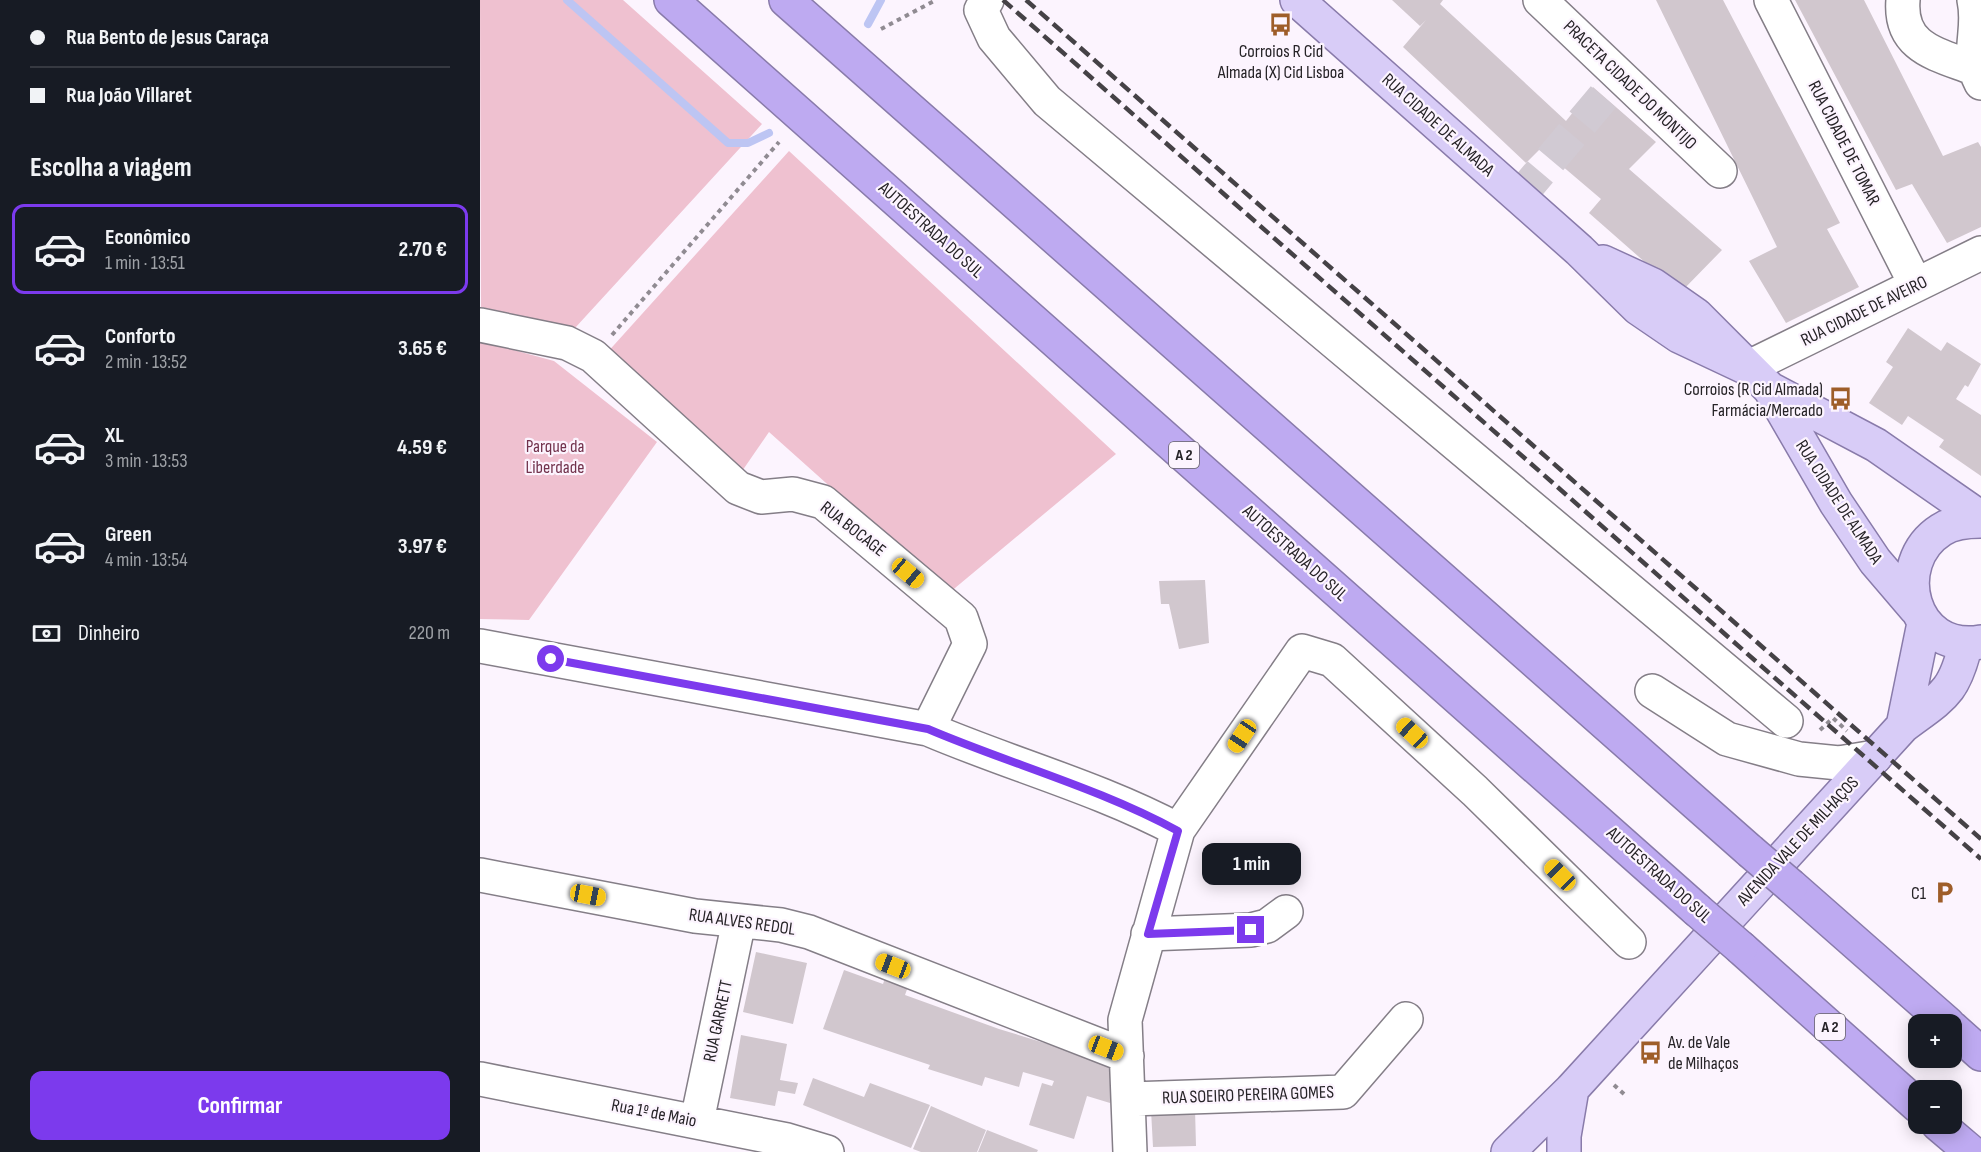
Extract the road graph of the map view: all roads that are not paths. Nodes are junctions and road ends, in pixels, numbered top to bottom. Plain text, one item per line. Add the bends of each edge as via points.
1 (671, 0) edge
2 (786, 0) edge
3 (987, 0) edge
4 (1297, 0) edge
5 (1540, 0) edge
6 (1771, 0) edge
7 (1903, 0) edge
8 (1974, 0) edge
9 (1978, 69) edge
10 (1720, 171) dead end
11 (1981, 254) edge
12 (1916, 285) junction
13 (480, 325) edge
14 (1759, 379) junction
15 (1981, 519) edge
16 (1920, 616) junction
17 (1977, 644) edge
18 (480, 646) edge
19 (1652, 691) dead end
20 (1786, 721) dead end
21 (1903, 726) junction
22 (928, 729) junction
23 (1875, 757) junction
24 (1178, 831) junction
25 (480, 875) edge
26 (1286, 912) dead end
27 (739, 921) junction
28 (1148, 934) junction
29 (1629, 942) dead end
30 (1937, 1014) edge
31 (1406, 1018) dead end
32 (1962, 1037) edge
33 (1981, 1054) edge
34 (1127, 1056) junction
35 (480, 1079) edge
36 (1572, 1089) junction
37 (1908, 1097) edge
38 (1130, 1099) junction
39 (696, 1121) junction
40 (1950, 1134) edge
41 (827, 1152) edge
42 (1130, 1152) edge
43 (1508, 1152) edge
44 (1564, 1152) edge
45 (1971, 1152) edge

1 - 37 highway, AUTOESTRADA DO SUL / A 2, bridge
2 - 30 highway, bridge
3 - 20 street via 981,10 994,38 1047,101
4 - 14 main road, RUA CIDADE DE ALMADA via 1579,250 1653,285 1696,315
5 - 10 street, PRACETA CIDADE DO MONTIJO
6 - 12 street, RUA CIDADE DE TOMAR
7 - 9 street via 1905,26 1914,40 1927,51
8 - 9 street via 1980,24
11 - 12 street, RUA CIDADE DE AVEIRO
12 - 14 street, RUA CIDADE DE AVEIRO
13 - 22 street, RUA BOCAGE via 567,343 593,356 738,488 761,497 793,494 823,502 961,618 970,644
14 - 15 main road, RUA CIDADE DE ALMADA via 1876,445
14 - 16 main road, RUA CIDADE DE ALMADA via 1875,561
15 - 16 main road via 1941,530 1927,542 1913,580
16 - 17 main road, RUA CIDADE DE ALMADA via 1944,638
16 - 21 main road
17 - 21 main road, AVENIDA VALE DE MILHAÇOS via 1951,687
18 - 22 street
19 - 23 street via 1727,739 1799,759 1839,763
21 - 23 main road, AVENIDA VALE DE MILHAÇOS
22 - 24 street via 1140,810
23 - 36 main road, AVENIDA VALE DE MILHAÇOS
24 - 28 street
24 - 29 street via 1302,651 1332,660 1475,791
25 - 27 street, RUA ALVES REDOL
26 - 28 street via 1267,926 1251,930
27 - 34 street, RUA ALVES REDOL via 781,925 809,933
27 - 39 street, RUA GARRETT
28 - 34 street via 1125,1020
31 - 38 street, RUA SOEIRO PEREIRA GOMES via 1342,1092
32 - 33 highway
34 - 38 street
35 - 39 street, Rua 1º de Maio
36 - 43 main road, AVENIDA VALE DE MILHAÇOS
36 - 44 main road
38 - 42 street
39 - 41 street, Rua 1º de Maio
40 - 45 highway

